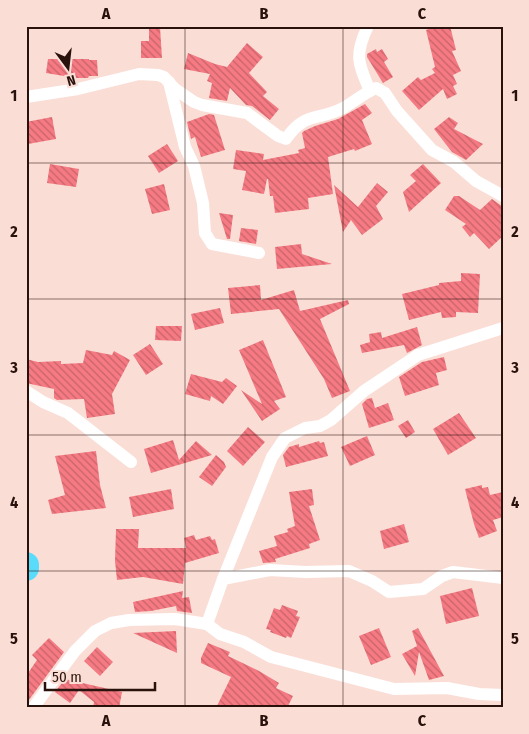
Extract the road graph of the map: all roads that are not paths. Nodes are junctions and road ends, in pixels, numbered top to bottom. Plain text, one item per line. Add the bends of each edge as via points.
1 (368, 26) edge
2 (169, 82) junction
3 (370, 91) junction
4 (26, 98) edge
5 (503, 196) edge
6 (258, 253) dead end
7 (503, 328) edge
8 (26, 391) edge
9 (131, 462) dead end
10 (503, 578) edge
11 (223, 579) junction
12 (207, 624) junction
13 (503, 696) edge
14 (33, 708) edge

1 - 3 street via 359,49 359,64
2 - 3 street via 194,102 247,113 286,139 307,119 341,109
2 - 4 street via 158,75 139,74
2 - 6 street via 203,203 205,233 212,244
3 - 5 street via 376,88 385,93 432,150
7 - 11 street via 418,355 364,391 331,420 285,438 272,457
8 - 9 street via 68,413
10 - 11 street via 453,572 423,589 389,592 349,571 270,570
11 - 12 street
12 - 13 street via 220,634 244,642 271,657 394,689 447,688
12 - 14 street via 175,619 111,623 95,631 75,651

